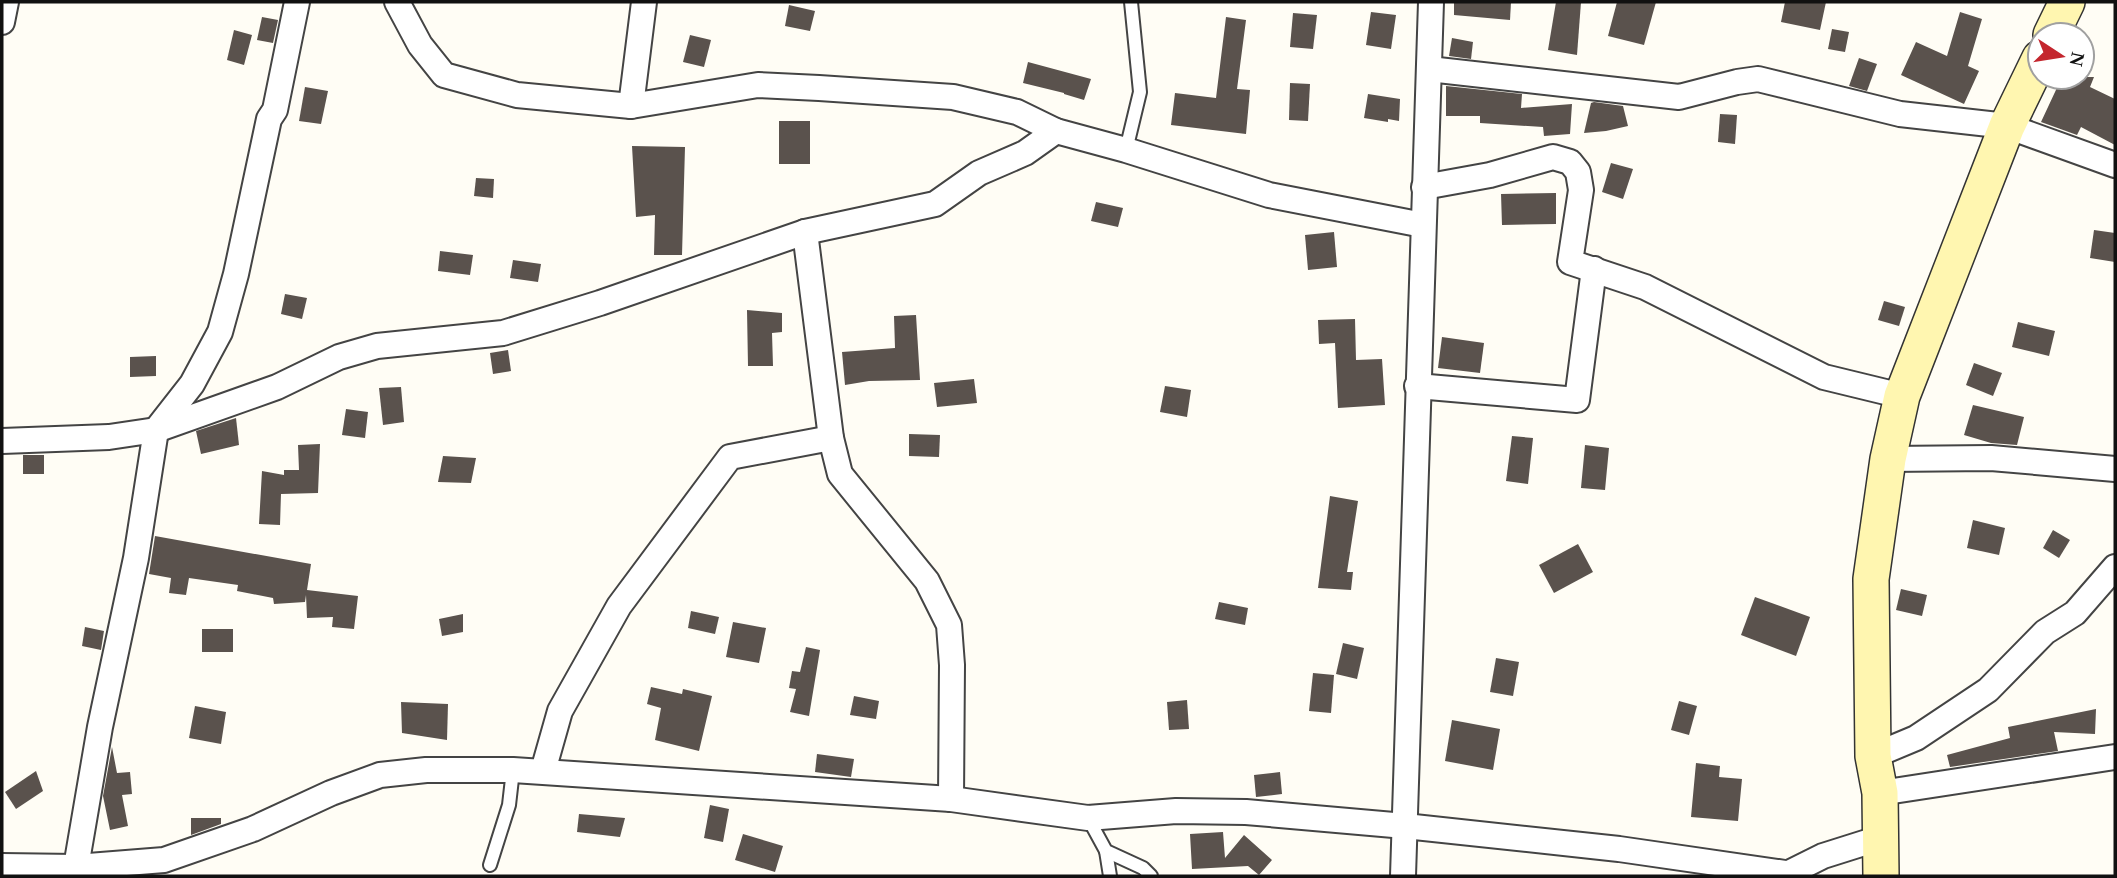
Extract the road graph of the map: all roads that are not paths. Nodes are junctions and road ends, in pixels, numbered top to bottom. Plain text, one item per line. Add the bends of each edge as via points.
1 (6, 2) edge
2 (296, 2) edge
3 (397, 2) edge
4 (644, 2) edge
5 (1131, 2) edge
6 (1431, 2) edge
7 (2067, 2) edge
8 (2058, 21) edge
9 (2, 22) edge
10 (1429, 69) junction
11 (2026, 87) edge
12 (631, 106) junction
13 (2007, 126) junction
14 (1056, 131) junction
15 (1126, 150) junction
16 (2115, 165) edge
17 (1424, 187) junction
18 (1423, 225) junction
19 (805, 232) junction
20 (1594, 270) junction
21 (1417, 386) junction
22 (1902, 397) junction
23 (156, 430) junction
24 (831, 438) junction
25 (2, 441) edge
26 (1888, 459) junction
27 (2115, 469) edge
28 (2115, 567) edge
29 (1873, 756) junction
30 (2115, 757) edge
31 (513, 770) junction
32 (543, 771) junction
33 (1880, 793) junction
34 (951, 799) junction
35 (1088, 818) junction
36 (1405, 826) junction
37 (1880, 838) junction
38 (1106, 851) junction
39 (490, 865) dead end
40 (2, 866) edge
41 (152, 869) edge
42 (90, 870) edge
43 (1784, 875) edge
44 (1110, 876) edge
45 (1151, 876) edge
46 (1403, 876) edge
47 (1881, 876) edge

1 - 9 street
2 - 23 street via 275,110 220,332 192,384
3 - 12 street via 419,45 443,75 517,95
4 - 12 street
5 - 15 lane via 1140,92
6 - 10 street
7 - 8 street
10 - 13 street via 1679,97 1759,79 1900,114
10 - 17 street
11 - 13 street
12 - 14 street via 758,85 819,88 953,97 1017,113
13 - 16 street
13 - 22 street
14 - 15 street
14 - 19 street via 934,204
15 - 18 street via 1269,195
17 - 18 street
17 - 20 street via 1553,157 1570,162 1578,172 1581,190 1570,262
18 - 21 street
19 - 23 street via 503,333 377,346 352,353 277,387
19 - 24 street
20 - 21 street via 1577,400
20 - 22 street via 1646,287 1824,377
21 - 36 street
22 - 26 street
23 - 25 street via 109,437
23 - 42 street via 136,558 100,727
24 - 32 street via 730,457 619,606 560,711
24 - 34 street via 840,474 927,581 949,625
26 - 27 street via 1991,458
26 - 29 street via 1871,579
28 - 29 street via 2075,613 2045,632 1988,690 1916,738
29 - 33 street
30 - 33 street
31 - 32 street
31 - 39 lane via 509,805
31 - 41 street via 380,775 253,830 164,860
32 - 34 street
33 - 37 street
34 - 35 street
35 - 36 street via 1176,811 1246,812
35 - 38 lane
36 - 43 street via 1619,849
36 - 46 street
37 - 43 street via 1823,856
37 - 47 street
38 - 44 lane
38 - 45 lane
40 - 42 street
41 - 42 street

